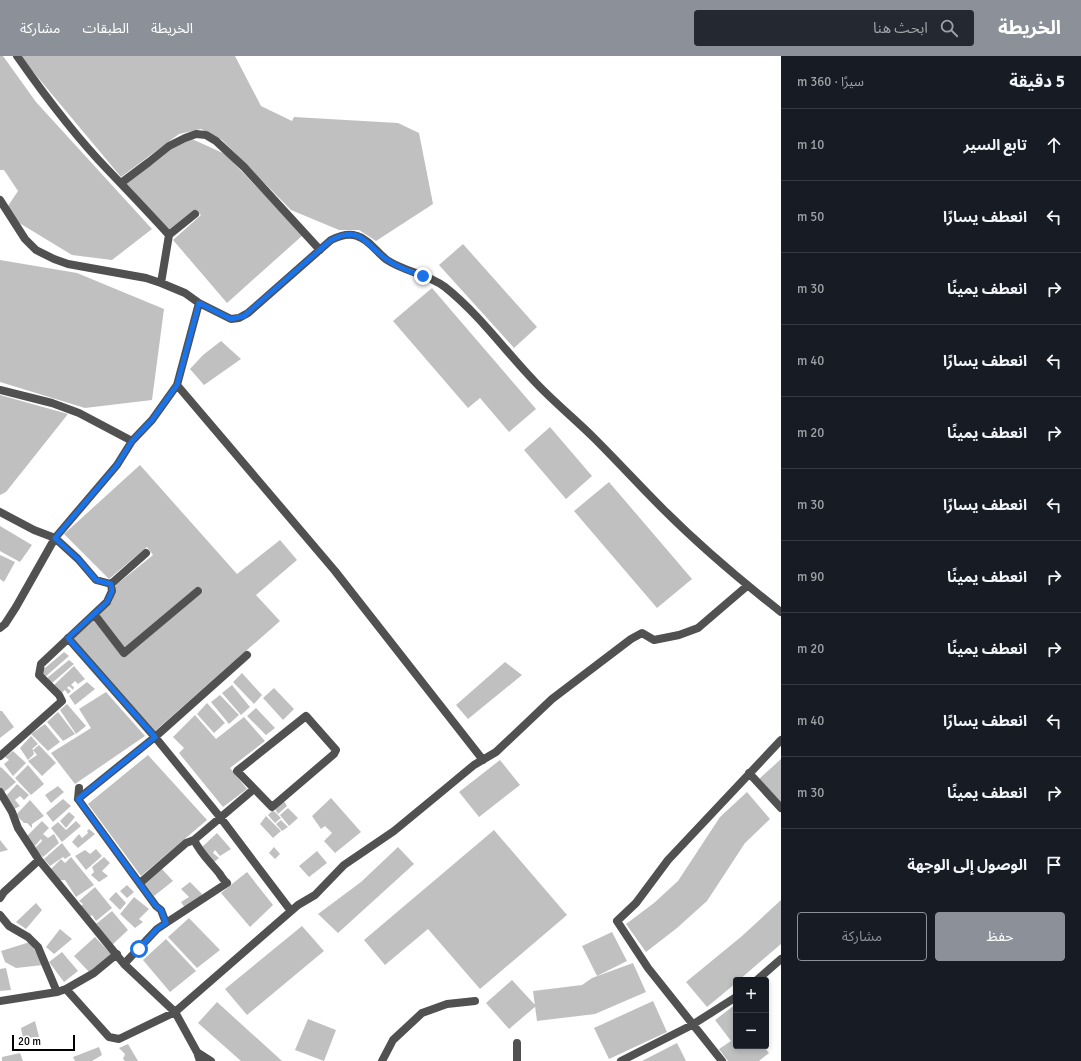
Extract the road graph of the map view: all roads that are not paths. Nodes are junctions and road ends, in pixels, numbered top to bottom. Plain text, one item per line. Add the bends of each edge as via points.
1 (17, 56) edge
2 (121, 182) junction
3 (0, 200) edge
4 (196, 214) dead end
5 (169, 234) junction
6 (320, 250) junction
7 (161, 283) junction
8 (199, 303) junction
9 (177, 385) junction
10 (0, 390) edge
11 (132, 441) junction
12 (0, 512) edge
13 (55, 538) junction
14 (146, 553) dead end
15 (111, 584) junction
16 (747, 586) junction
17 (198, 591) dead end
18 (781, 612) edge
19 (94, 614) junction
20 (0, 628) edge
21 (68, 638) junction
22 (247, 655) dead end
23 (155, 737) junction
24 (781, 740) edge
25 (0, 756) edge
26 (483, 760) junction
27 (749, 773) junction
28 (79, 788) dead end
29 (254, 789) junction
30 (0, 794) edge
31 (78, 799) junction
32 (781, 808) edge
33 (220, 817) junction
34 (194, 840) junction
35 (39, 860) junction
36 (140, 883) junction
37 (0, 898) edge
38 (291, 911) junction
39 (0, 914) edge
40 (166, 923) junction
41 (117, 954) junction
42 (781, 958) edge
43 (124, 964) junction
44 (760, 977) edge
45 (66, 990) junction
46 (57, 992) junction
47 (733, 999) edge
48 (0, 1001) edge
49 (475, 1001) dead end
50 (175, 1012) junction
51 (692, 1025) junction
52 (517, 1043) dead end
53 (197, 1052) junction
54 (200, 1061) edge
55 (211, 1061) edge
56 (382, 1061) edge
57 (517, 1061) edge
58 (621, 1061) edge
59 (722, 1061) edge

1 - 2 street via 70,127 108,171
2 - 5 street
2 - 6 street via 169,146 196,134 206,135 244,167
3 - 7 street via 25,239 46,256 68,264
4 - 5 street
5 - 7 street
6 - 8 street via 239,318 226,318
6 - 16 street via 338,237 356,236 364,239 388,261 437,281 482,321 536,383 663,509
7 - 8 street via 185,293
8 - 9 street
9 - 11 street via 152,420
9 - 26 street via 335,570
10 - 11 street via 52,403 79,413
11 - 13 street via 117,465
12 - 13 street
13 - 15 street via 96,580
13 - 20 street via 16,607
14 - 15 street
15 - 19 street via 112,591 107,602
16 - 18 street
16 - 26 street via 698,628 654,640 642,633 632,639 552,699 496,752
17 - 19 street via 124,654
19 - 21 street
21 - 23 street
21 - 25 street via 41,664 39,675 62,701
22 - 23 street
23 - 31 street
23 - 33 street
24 - 27 street
26 - 38 street via 474,764 394,831 344,865 315,895
27 - 32 street
27 - 51 street via 668,860 636,903 617,921 648,968
28 - 31 street
29 - 29 street via 237,771 306,716 336,750 272,807
29 - 33 street
30 - 35 street
31 - 36 street
33 - 34 street
33 - 38 street
34 - 36 street via 186,843
34 - 40 street via 204,857 227,883
35 - 37 street
35 - 41 street
36 - 40 street via 161,910
38 - 50 street
39 - 46 street via 9,926 28,937 38,947
40 - 43 street
41 - 43 street
41 - 45 street via 94,973
42 - 44 street
43 - 50 street
45 - 46 street
45 - 50 street via 110,1037 119,1039
46 - 48 street
47 - 51 street
49 - 56 street via 446,1004 422,1013 393,1040
50 - 53 street
51 - 58 street
51 - 59 street
52 - 57 street
53 - 54 street
53 - 55 street

